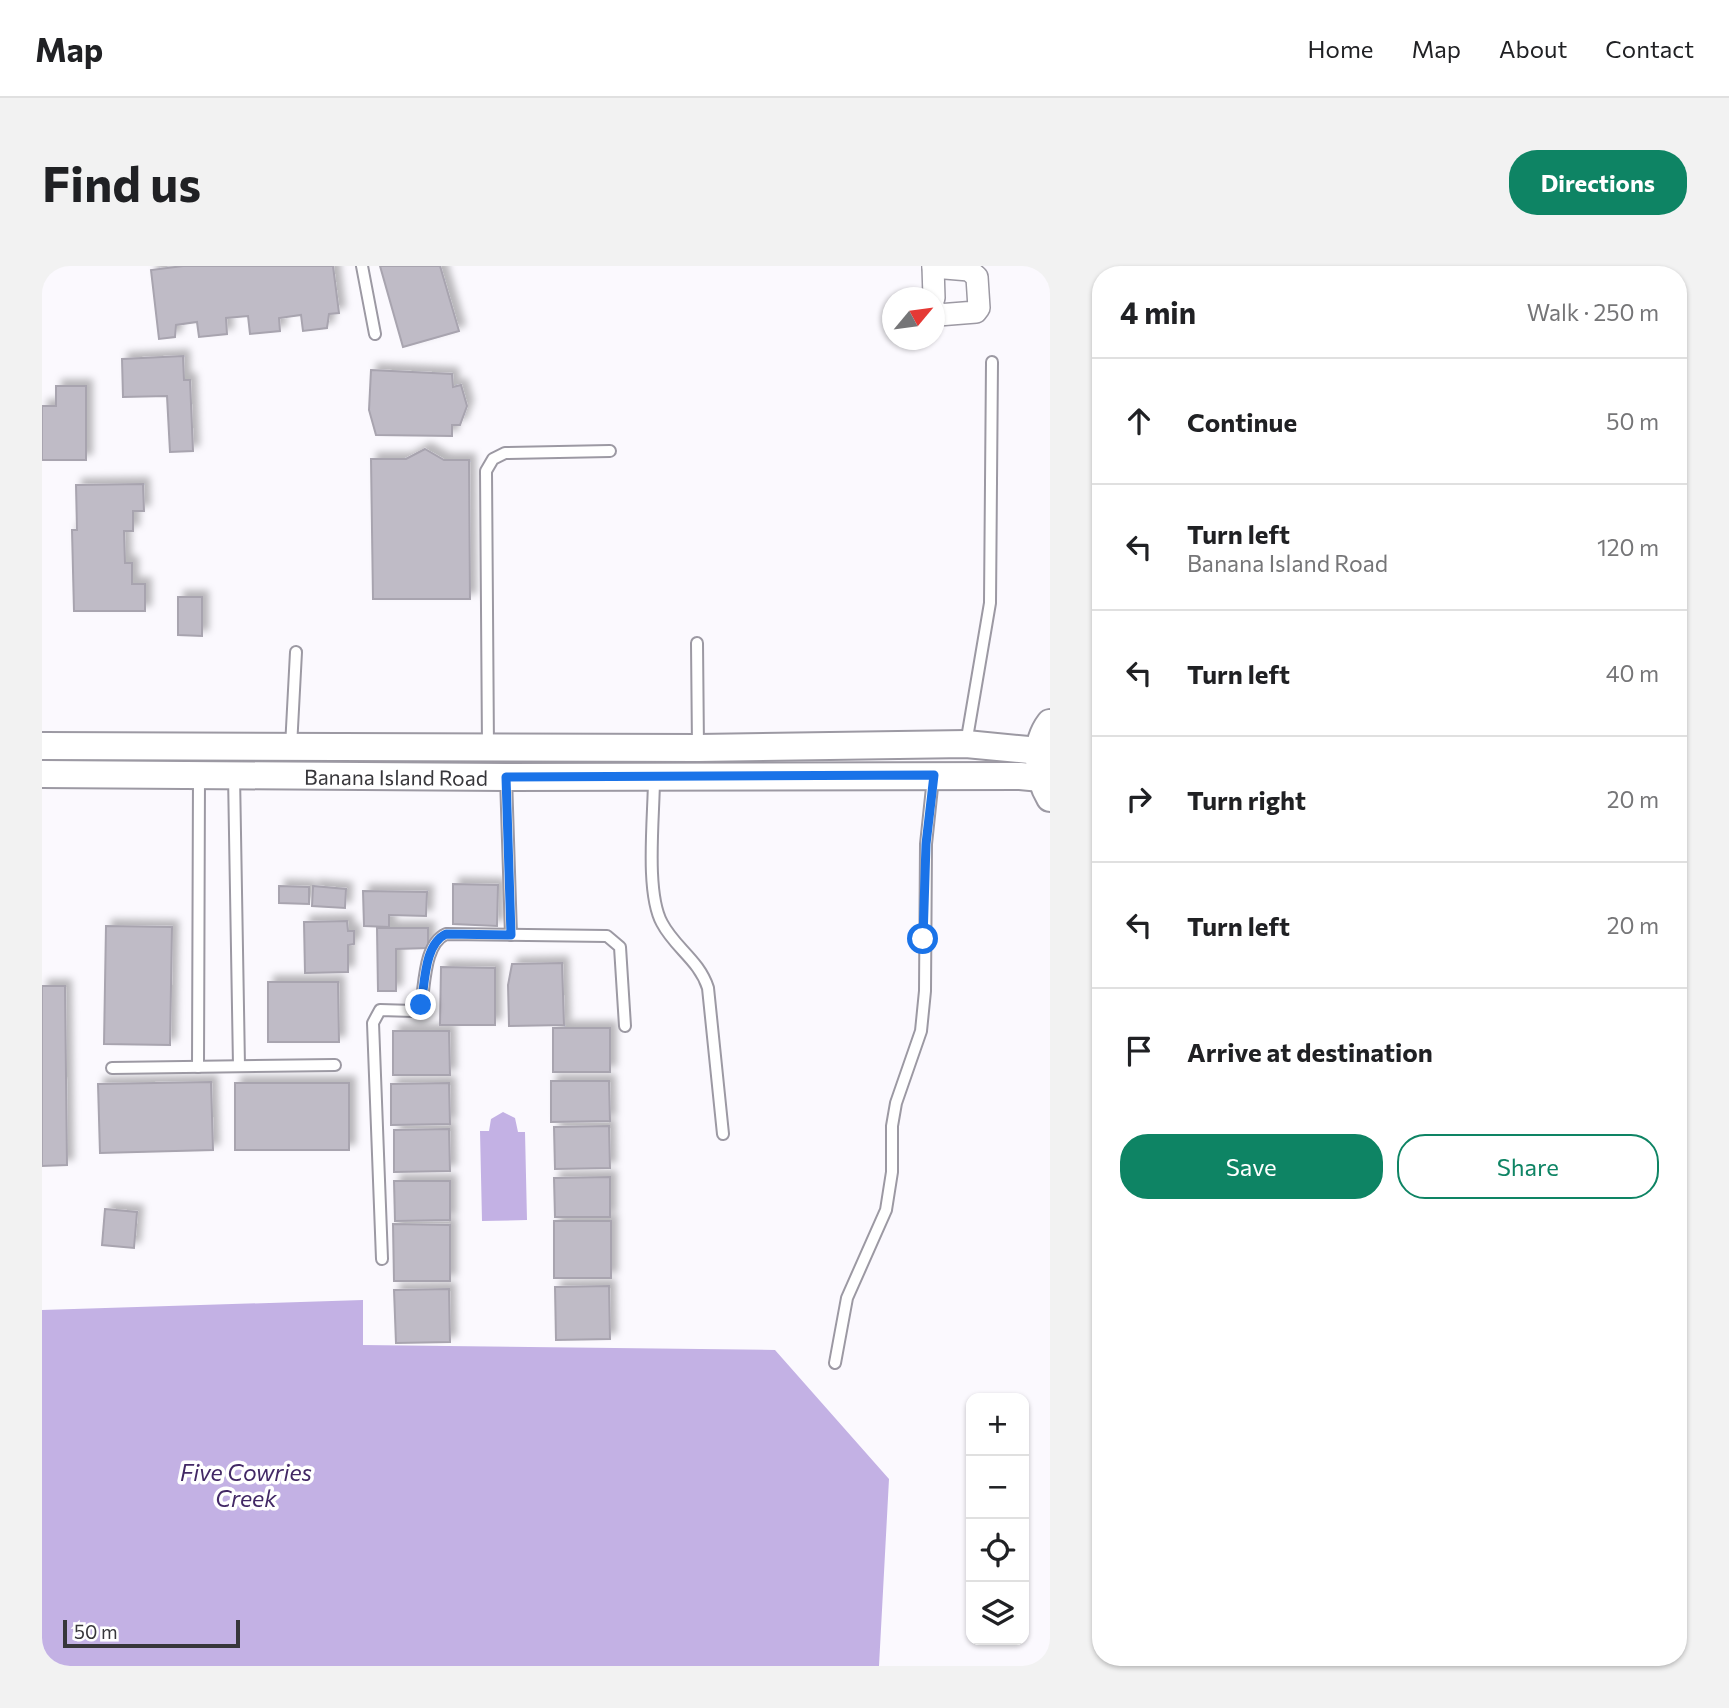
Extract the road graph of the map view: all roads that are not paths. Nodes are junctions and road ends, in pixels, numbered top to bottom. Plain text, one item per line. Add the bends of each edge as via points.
1 (362, 266) edge
2 (933, 266) edge
3 (934, 287) edge
4 (945, 315) edge
5 (375, 334) dead end
6 (992, 362) dead end
7 (610, 451) dead end
8 (697, 643) dead end
9 (296, 652) dead end
10 (1050, 723) edge
11 (966, 744) junction
12 (42, 746) edge
13 (291, 747) junction
14 (488, 748) junction
15 (698, 748) junction
16 (1039, 751) junction
17 (42, 774) edge
18 (234, 774) junction
19 (199, 775) junction
20 (654, 775) junction
21 (934, 775) junction
22 (506, 777) junction
23 (1046, 788) edge
24 (511, 935) junction
25 (625, 1026) dead end
26 (335, 1065) dead end
27 (239, 1066) junction
28 (198, 1067) junction
29 (112, 1068) dead end
30 (723, 1134) dead end
31 (382, 1259) dead end
32 (835, 1363) dead end

1 - 5 lane
2 - 3 street
2 - 4 street via 975,273 975,313
6 - 11 lane via 990,603
7 - 14 lane via 505,453 493,459 486,471
8 - 15 lane
9 - 13 lane
10 - 16 street
11 - 15 street, Banana Island Road
11 - 16 street, Banana Island Road
12 - 13 street, Banana Island Road
13 - 14 street, Banana Island Road
14 - 15 street, Banana Island Road
16 - 23 street
17 - 19 street, Banana Island Road
18 - 19 street, Banana Island Road
18 - 22 street, Banana Island Road
18 - 27 lane
19 - 28 lane
20 - 21 street, Banana Island Road
20 - 22 street, Banana Island Road
20 - 30 lane via 654,909 666,932 702,970 708,988
21 - 23 street, Banana Island Road
21 - 32 lane via 926,844 921,1031 896,1103 886,1210 847,1298
22 - 24 lane
24 - 25 lane via 607,936 614,940 620,947
24 - 31 lane via 439,937 418,1009 375,1014
26 - 27 lane
27 - 28 lane
28 - 29 lane

